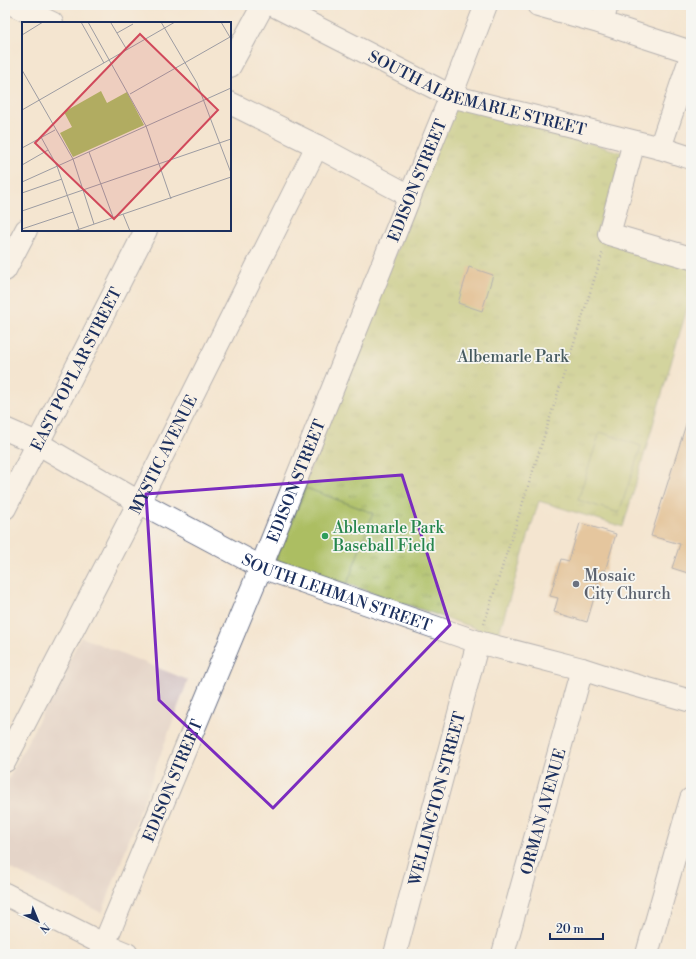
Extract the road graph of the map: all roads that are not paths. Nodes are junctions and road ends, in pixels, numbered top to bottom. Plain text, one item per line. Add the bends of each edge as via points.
1 (13, 5) edge
2 (263, 5) edge
3 (273, 5) edge
4 (486, 5) edge
5 (538, 5) edge
6 (604, 14) edge
7 (5, 17) edge
8 (50, 22) edge
9 (691, 52) edge
10 (691, 56) edge
11 (231, 64) edge
12 (451, 96) junction
13 (231, 103) edge
14 (634, 142) junction
15 (317, 146) junction
16 (660, 148) junction
17 (691, 158) edge
18 (410, 196) junction
19 (25, 231) edge
20 (145, 231) edge
21 (691, 258) edge
22 (5, 270) edge
23 (5, 429) edge
24 (37, 443) junction
25 (139, 502) junction
26 (5, 508) edge
27 (261, 566) junction
28 (478, 642) junction
29 (582, 669) junction
30 (691, 700) edge
31 (5, 761) edge
32 (691, 799) edge
33 (686, 831) edge
34 (6, 898) edge
35 (102, 949) edge
36 (127, 954) edge
37 (394, 954) edge
38 (503, 954) edge
39 (648, 954) edge

1 - 7 street
1 - 8 street
2 - 11 street
3 - 12 street, SOUTH ALBEMARLE STREET
4 - 12 street, EDISON STREET
5 - 6 street
6 - 9 street
10 - 16 street
12 - 14 street, SOUTH ALBEMARLE STREET
12 - 18 street, EDISON STREET
13 - 15 street
14 - 16 street, SOUTH ALBEMARLE STREET
14 - 21 street via 609,234
15 - 18 street
15 - 25 street, MYSTIC AVENUE
16 - 17 street, SOUTH ALBEMARLE STREET
18 - 27 street, EDISON STREET
19 - 22 street
20 - 24 street, EAST POPLAR STREET
23 - 24 street, SOUTH LEHMAN STREET
24 - 25 street, SOUTH LEHMAN STREET
24 - 26 street, EAST POPLAR STREET
25 - 27 street, SOUTH LEHMAN STREET
25 - 31 street, MYSTIC AVENUE
27 - 28 street, SOUTH LEHMAN STREET
27 - 35 street, EDISON STREET
28 - 29 street, SOUTH LEHMAN STREET
28 - 37 street, WELLINGTON STREET
29 - 30 street, SOUTH LEHMAN STREET
29 - 38 street, ORMAN AVENUE
32 - 33 street
33 - 39 street
34 - 35 street
35 - 36 street

